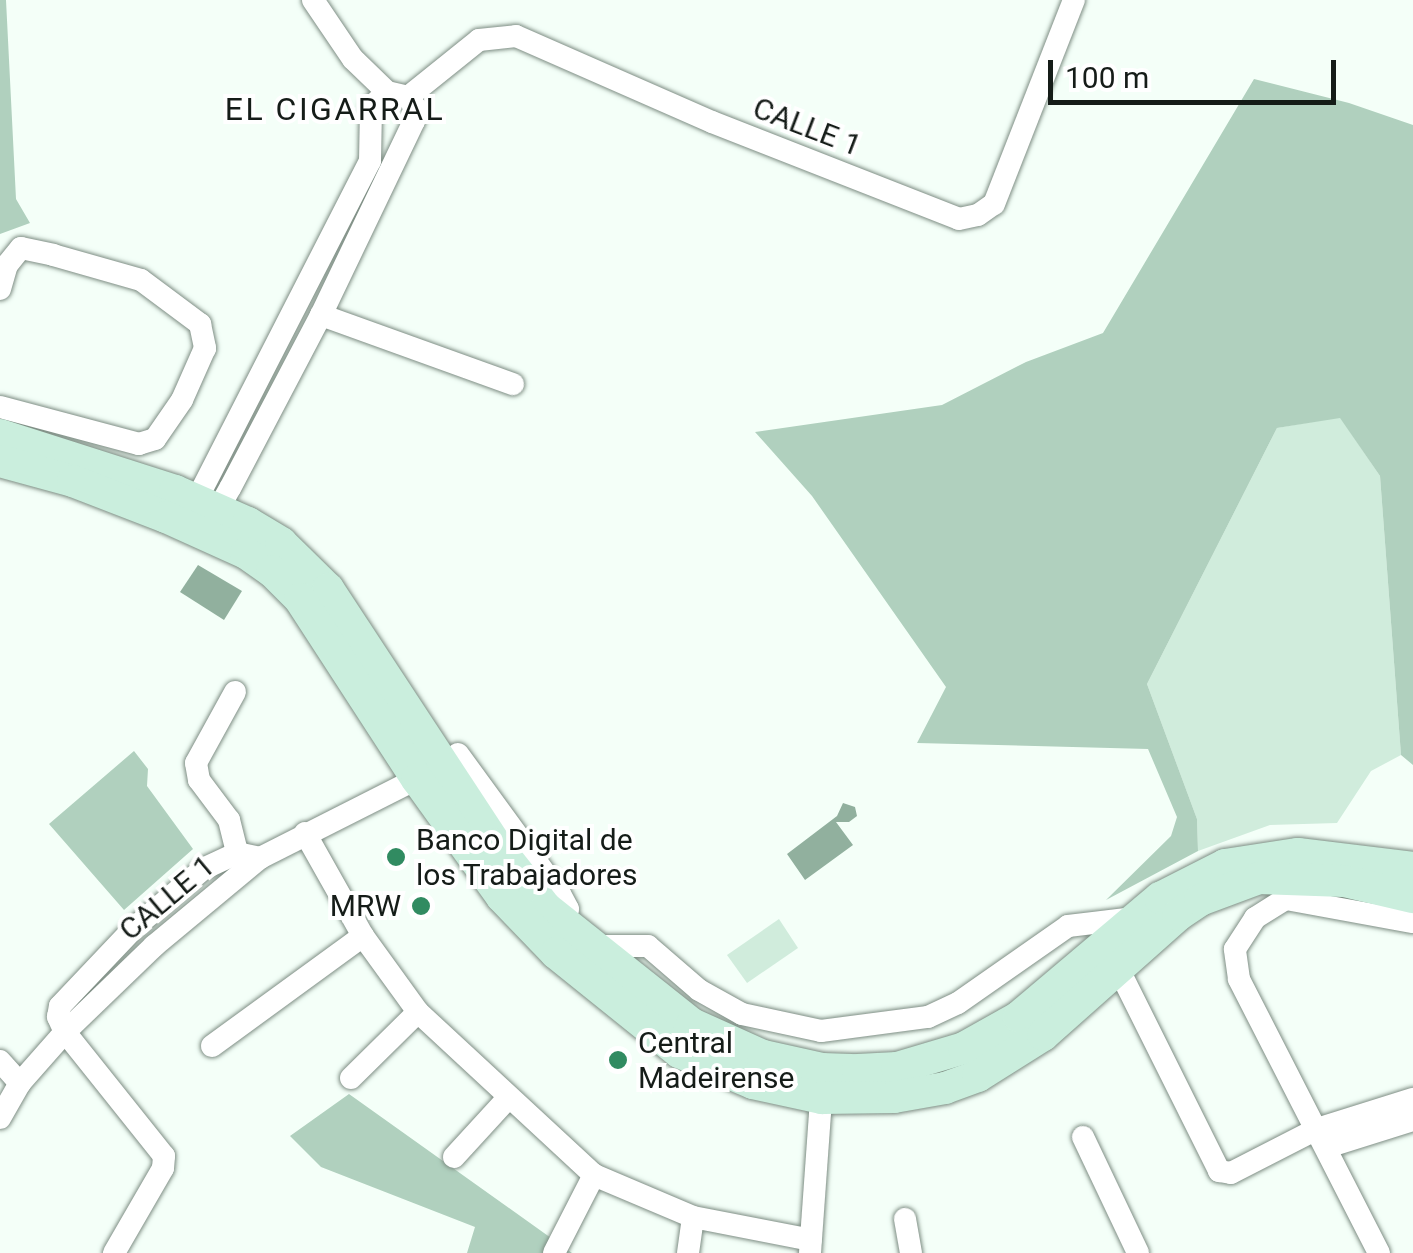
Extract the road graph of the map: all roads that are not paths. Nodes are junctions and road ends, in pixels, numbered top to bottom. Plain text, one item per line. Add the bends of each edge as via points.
1 (313, 0) edge
2 (1074, 0) edge
3 (397, 94) junction
4 (380, 165) junction
5 (0, 289) edge
6 (321, 315) junction
7 (513, 384) dead end
8 (0, 407) edge
9 (0, 434) edge
10 (0, 461) edge
11 (204, 513) junction
12 (236, 692) dead end
13 (439, 766) junction
14 (305, 833) junction
15 (248, 856) junction
16 (1413, 868) edge
17 (1413, 897) edge
18 (1133, 918) junction
19 (1413, 922) edge
20 (363, 936) junction
21 (591, 946) junction
22 (1118, 968) junction
23 (418, 1012) junction
24 (65, 1032) junction
25 (212, 1046) dead end
26 (0, 1061) edge
27 (351, 1078) dead end
28 (20, 1083) junction
29 (822, 1083) junction
30 (508, 1098) junction
31 (1413, 1099) edge
32 (0, 1118) edge
33 (1413, 1120) edge
34 (1083, 1138) dead end
35 (1322, 1138) junction
36 (454, 1157) dead end
37 (594, 1174) junction
38 (694, 1216) junction
39 (905, 1220) dead end
40 (811, 1247) edge
41 (114, 1253) edge
42 (554, 1253) edge
43 (688, 1253) edge
44 (910, 1253) edge
45 (1138, 1253) edge
46 (1380, 1253) edge

1 - 3 street via 353,59
2 - 3 street, CALLE 1 via 994,204 959,219 516,36 480,40
3 - 4 street via 371,107
3 - 4 street via 415,107 414,121
4 - 6 street
4 - 11 street
5 - 8 street via 7,265 22,248 141,280 200,324 205,348 156,439 139,444
6 - 7 street
6 - 11 street
9 - 11 main road
10 - 11 main road
11 - 13 main road via 300,599
12 - 15 street via 196,762 199,780
13 - 14 street, CALLE 1
13 - 21 main road via 524,881
13 - 29 main road via 502,897 620,1008 705,1065 754,1083
14 - 15 street, CALLE 1
14 - 20 street
15 - 24 street, CALLE 1
16 - 18 main road via 1298,854 1247,860 1191,880
17 - 22 main road via 1344,881 1260,878 1200,900
18 - 21 street via 1068,926 928,1017 822,1031 742,1014 699,990 648,946
18 - 29 main road via 992,1034 930,1060
19 - 35 street via 1286,899 1254,918 1235,949 1239,980
20 - 23 street
20 - 25 street
21 - 29 main road via 692,1024
22 - 29 main road via 1043,1036 978,1076 919,1094
22 - 35 street via 1219,1171 1231,1173
23 - 27 street
23 - 30 street
24 - 28 street, CALLE 1
24 - 41 street via 164,1156
26 - 28 street
28 - 32 street, CALLE 1
29 - 40 street
30 - 36 street
30 - 37 street
31 - 35 street
33 - 35 street
34 - 45 street
35 - 46 street
37 - 38 street
37 - 42 street
38 - 40 street
38 - 43 street
39 - 44 street

